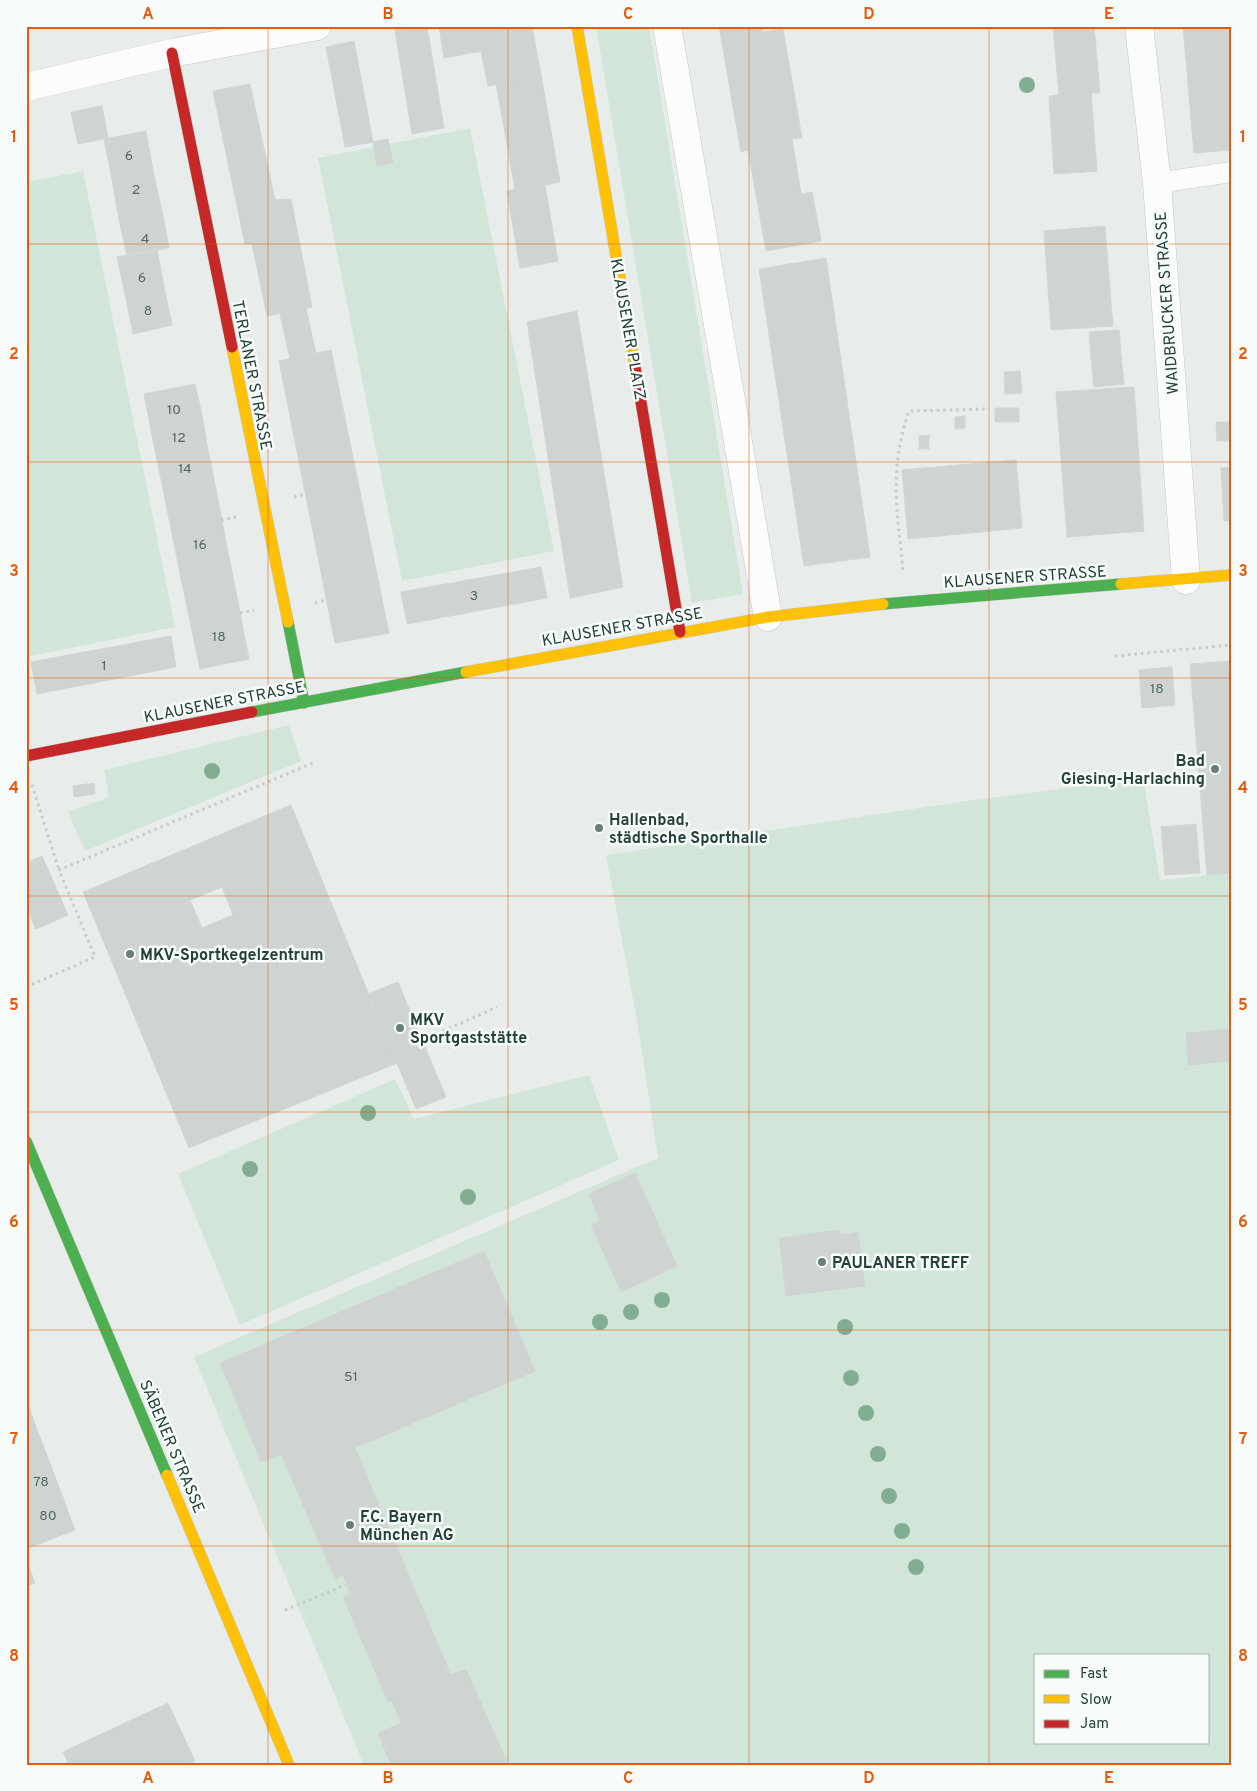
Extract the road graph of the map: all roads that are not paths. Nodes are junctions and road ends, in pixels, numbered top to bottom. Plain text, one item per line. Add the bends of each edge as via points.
1 (317, 26) edge
2 (577, 26) edge
3 (667, 26) edge
4 (1139, 26) edge
5 (172, 53) junction
6 (26, 87) edge
7 (1231, 172) edge
8 (1157, 183) junction
9 (1231, 575) edge
10 (1186, 580) junction
11 (768, 616) junction
12 (680, 632) junction
13 (304, 703) junction
14 (26, 756) edge
15 (26, 1141) edge
16 (289, 1765) edge

1 - 5 street
2 - 12 street, KLAUSENER PLATZ
3 - 11 street
4 - 8 street, WAIDBRUCKER STRASSE
5 - 6 street
5 - 13 street, TERLANER STRASSE
7 - 8 lane
8 - 10 street, WAIDBRUCKER STRASSE
9 - 10 street, KLAUSENER STRASSE
10 - 11 street, KLAUSENER STRASSE via 906,601
11 - 12 street, KLAUSENER STRASSE
12 - 13 street, KLAUSENER STRASSE
13 - 14 street, KLAUSENER STRASSE
15 - 16 street, SÄBENER STRASSE

